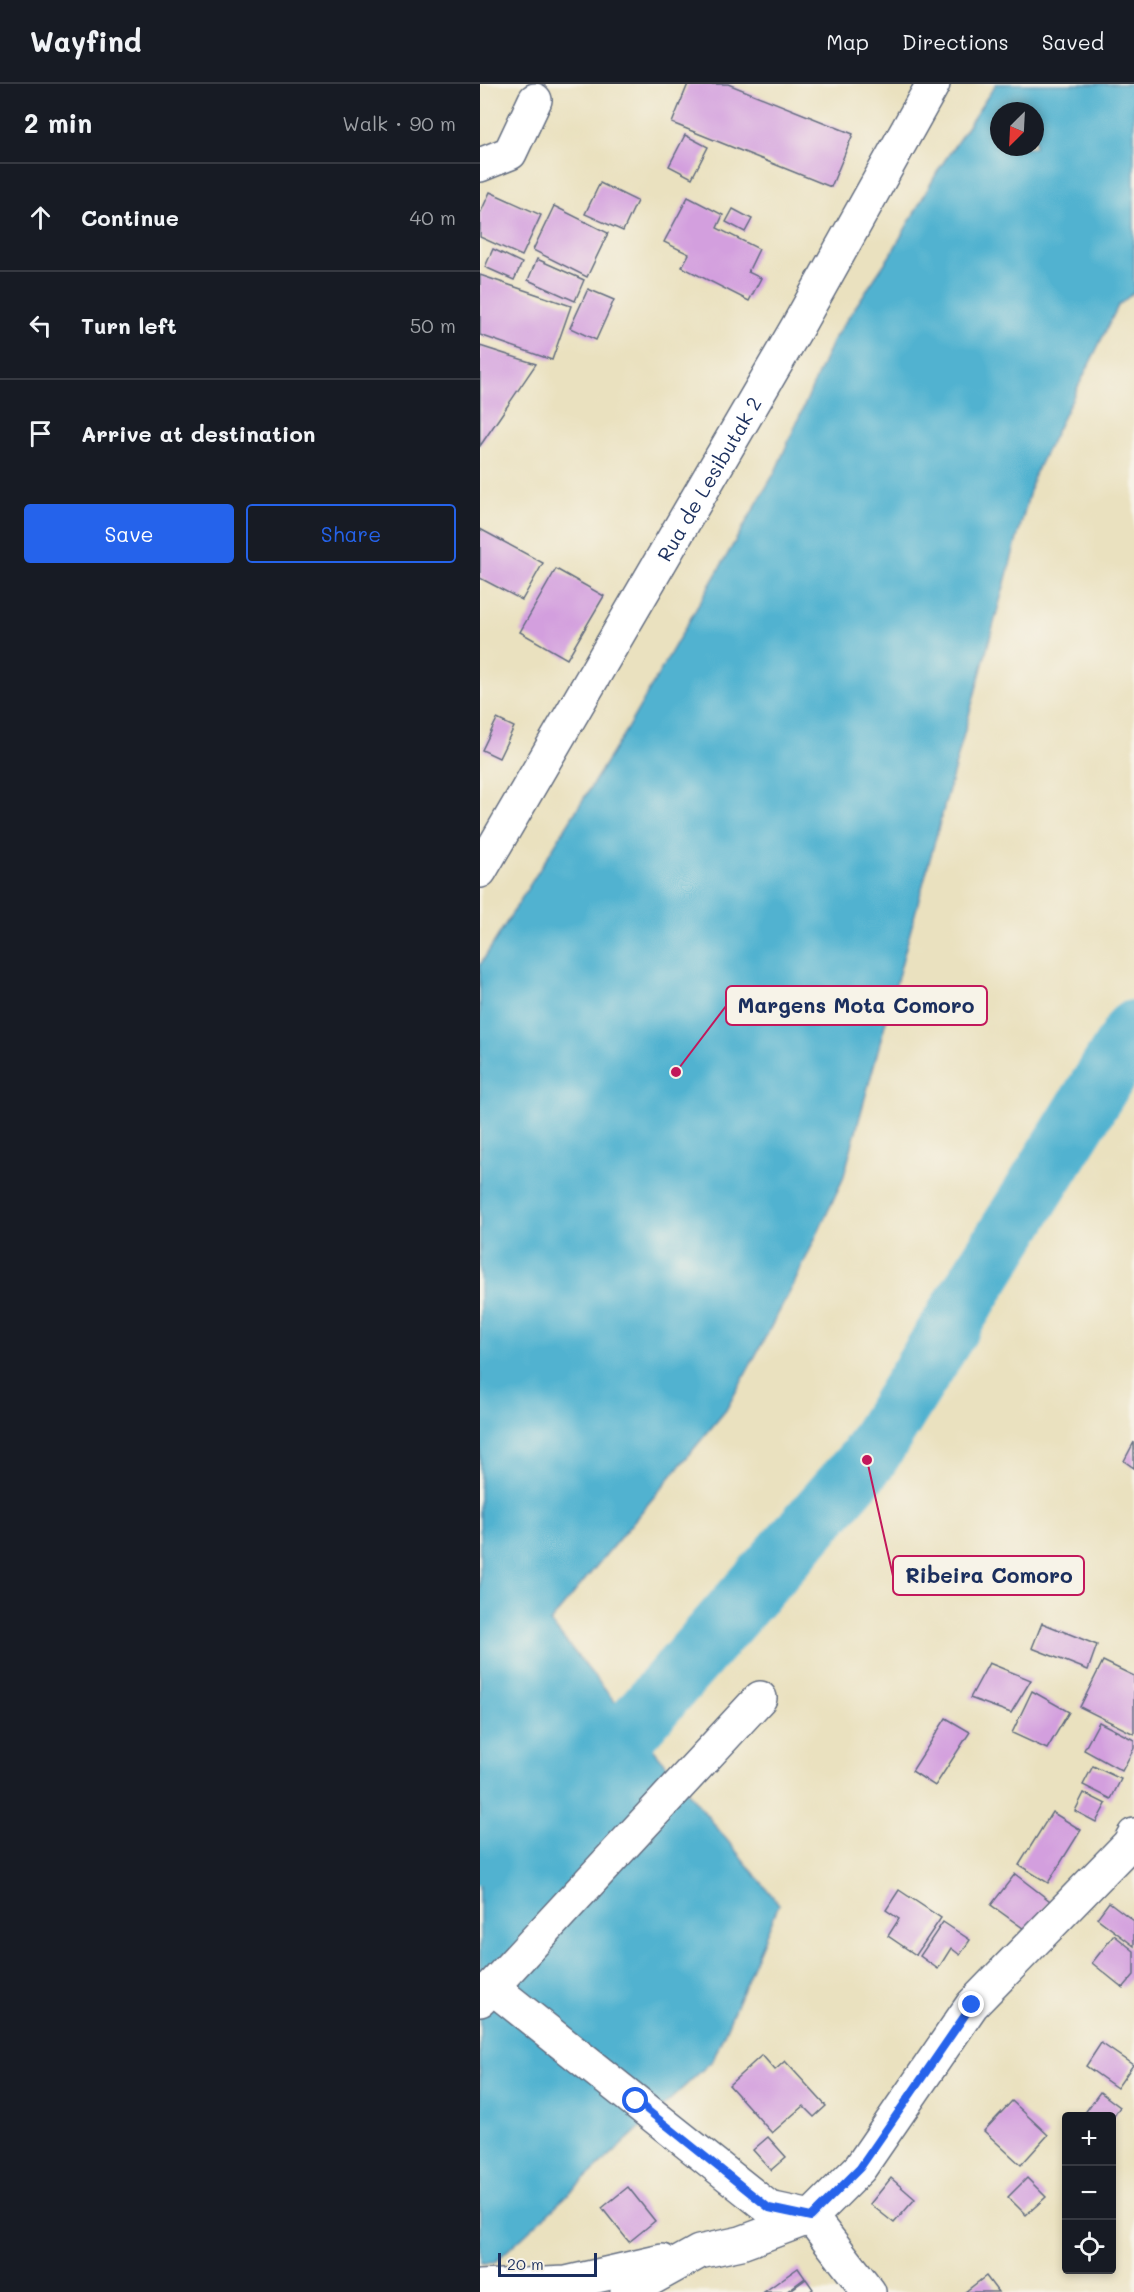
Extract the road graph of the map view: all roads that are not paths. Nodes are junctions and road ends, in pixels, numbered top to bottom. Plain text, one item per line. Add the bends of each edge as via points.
1 (933, 84) edge
2 (535, 100) dead end
3 (480, 165) edge
4 (480, 871) edge
5 (760, 1698) dead end
6 (1134, 1835) edge
7 (486, 1993) edge
8 (811, 2217) junction
9 (699, 2252) junction
10 (480, 2286) edge
11 (627, 2292) edge
12 (869, 2292) edge

1 - 4 street, Rua de Lesibutak 2 via 799,324
2 - 3 street via 510,153
5 - 7 street
6 - 8 street via 972,2005 860,2168
7 - 8 street via 769,2208
8 - 9 street via 741,2243
8 - 12 street
9 - 10 street via 566,2283
9 - 11 street

